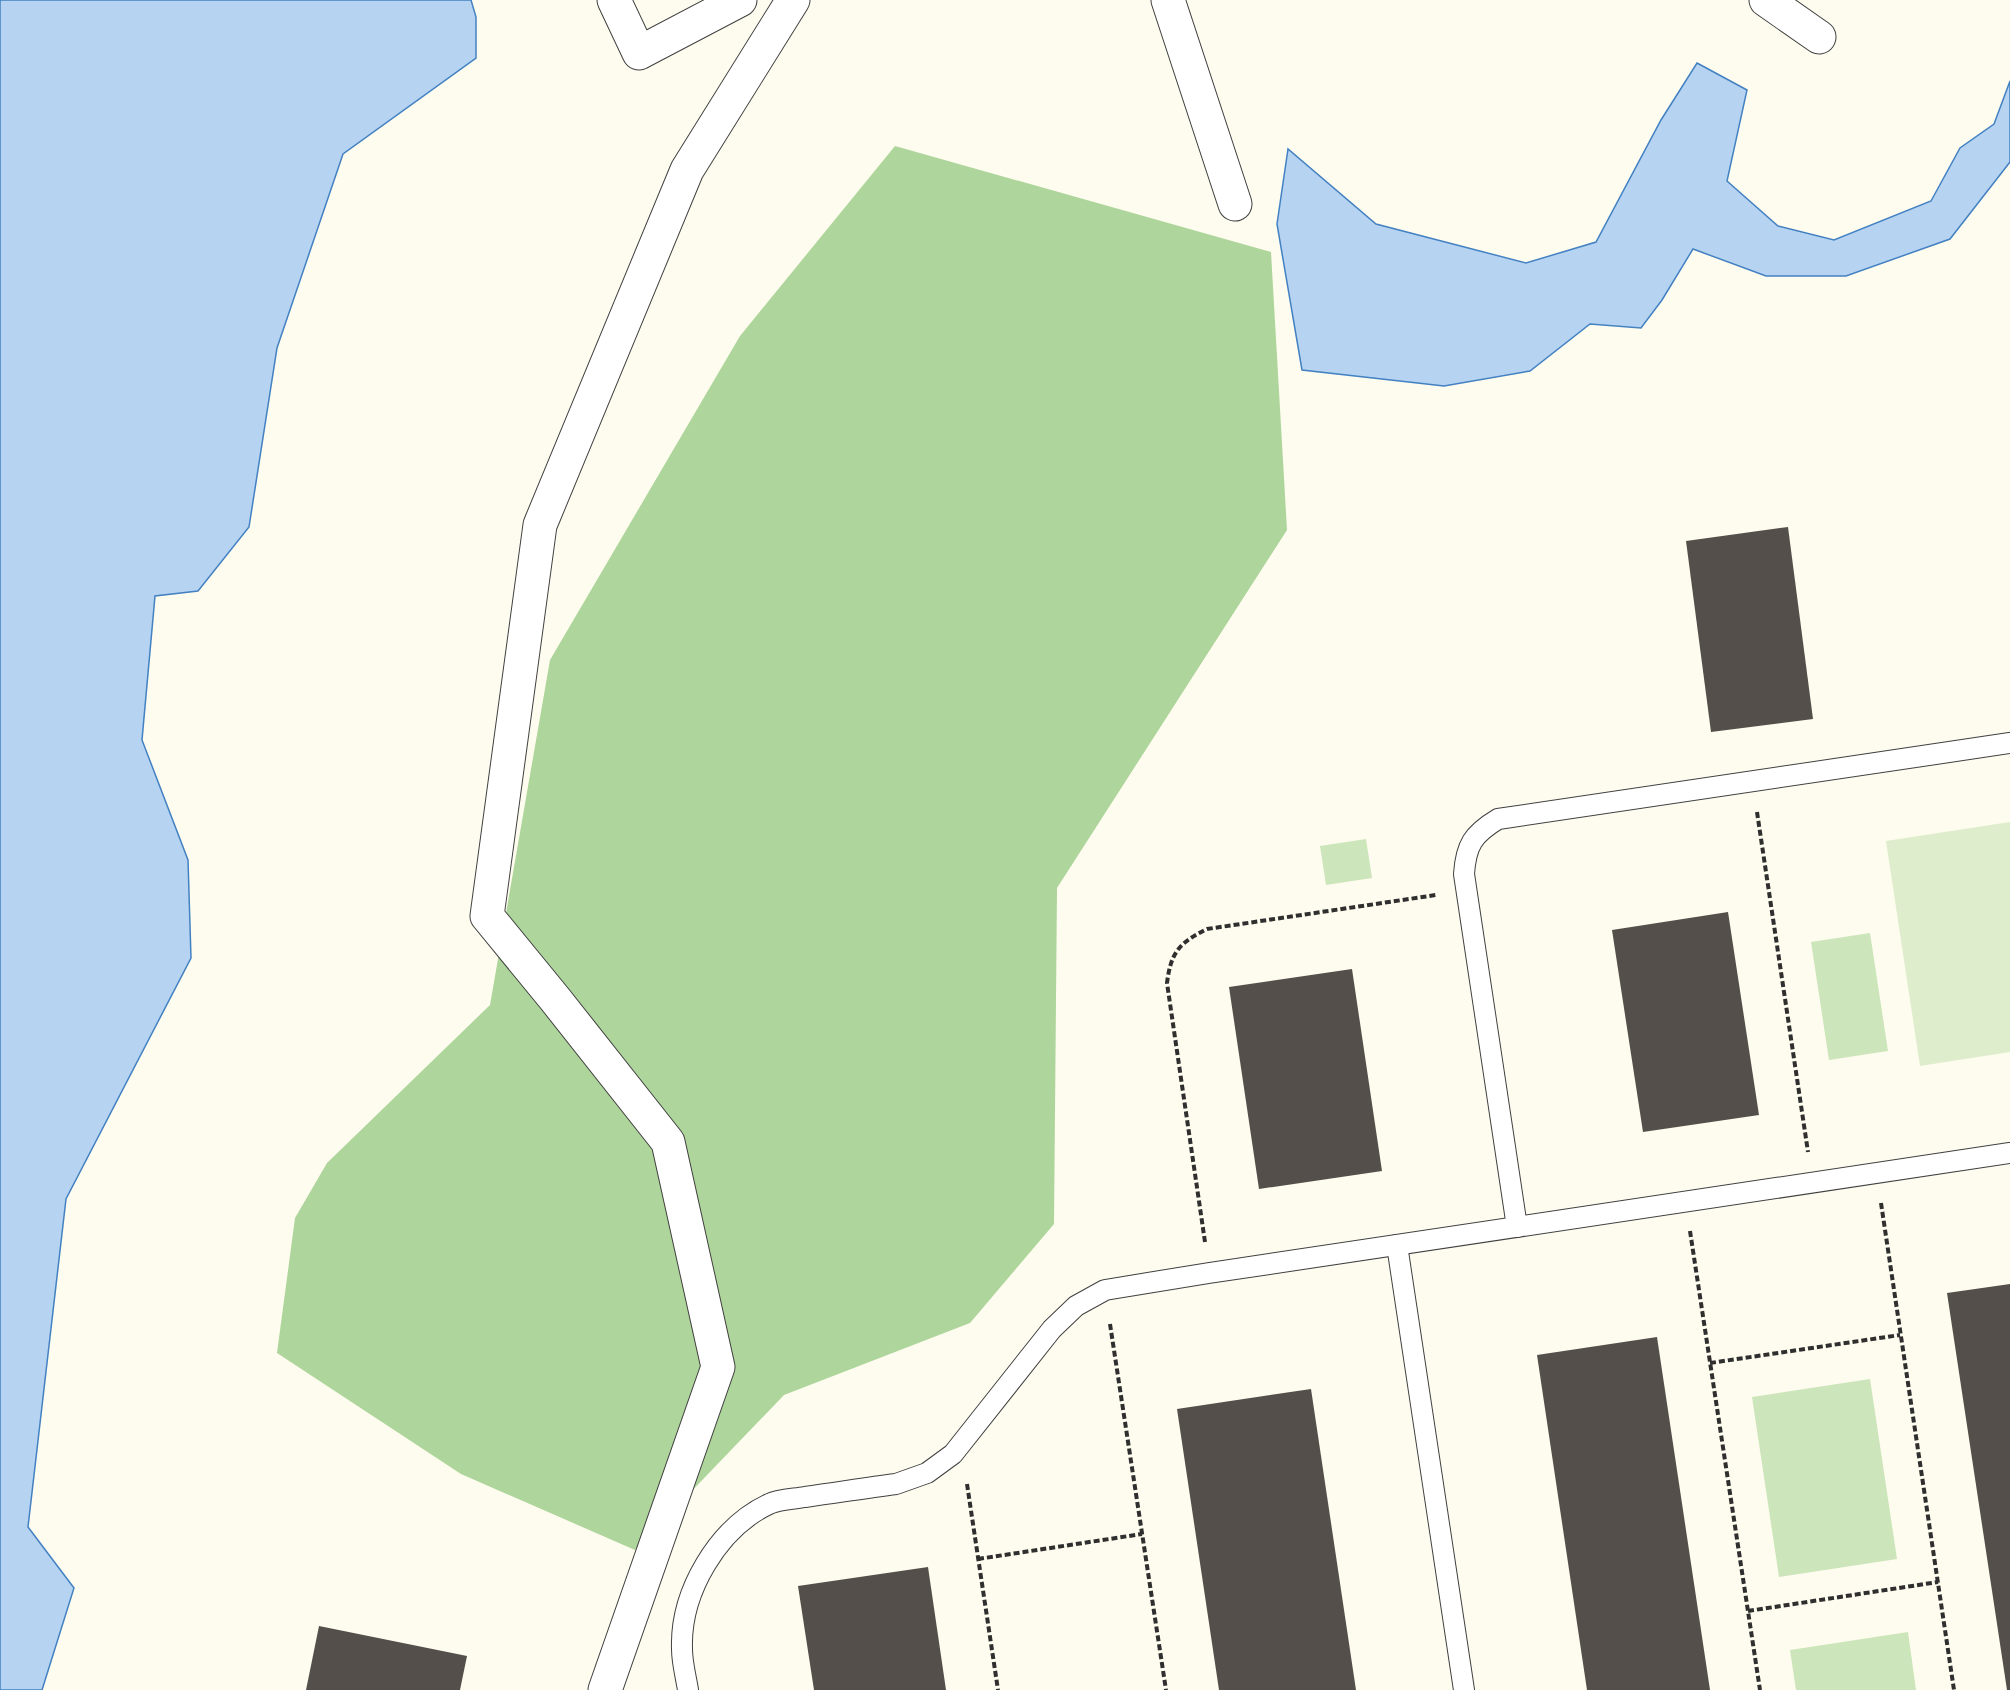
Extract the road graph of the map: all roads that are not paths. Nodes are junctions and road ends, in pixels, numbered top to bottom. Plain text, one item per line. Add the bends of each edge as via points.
1 (614, 0) edge
2 (740, 0) edge
3 (793, 0) edge
4 (1168, 0) edge
5 (1766, 0) edge
6 (1819, 37) dead end
7 (1234, 204) dead end
8 (2010, 743) edge
9 (2010, 1153) edge
10 (1516, 1227) junction
11 (1397, 1245) junction
12 (605, 1690) edge
13 (688, 1690) edge
14 (1464, 1690) edge

1 - 2 street via 639,53
3 - 12 street via 687,170 540,525 487,916 668,1142 718,1367
4 - 7 street
5 - 6 street
8 - 10 lane via 1498,819 1482,828 1465,856 1464,874
9 - 10 lane
10 - 11 lane
11 - 13 lane via 1105,1290 1089,1298 1064,1316 961,1445 939,1466 896,1484 771,1502 734,1530 714,1551 697,1581 686,1613 682,1649
11 - 14 lane

